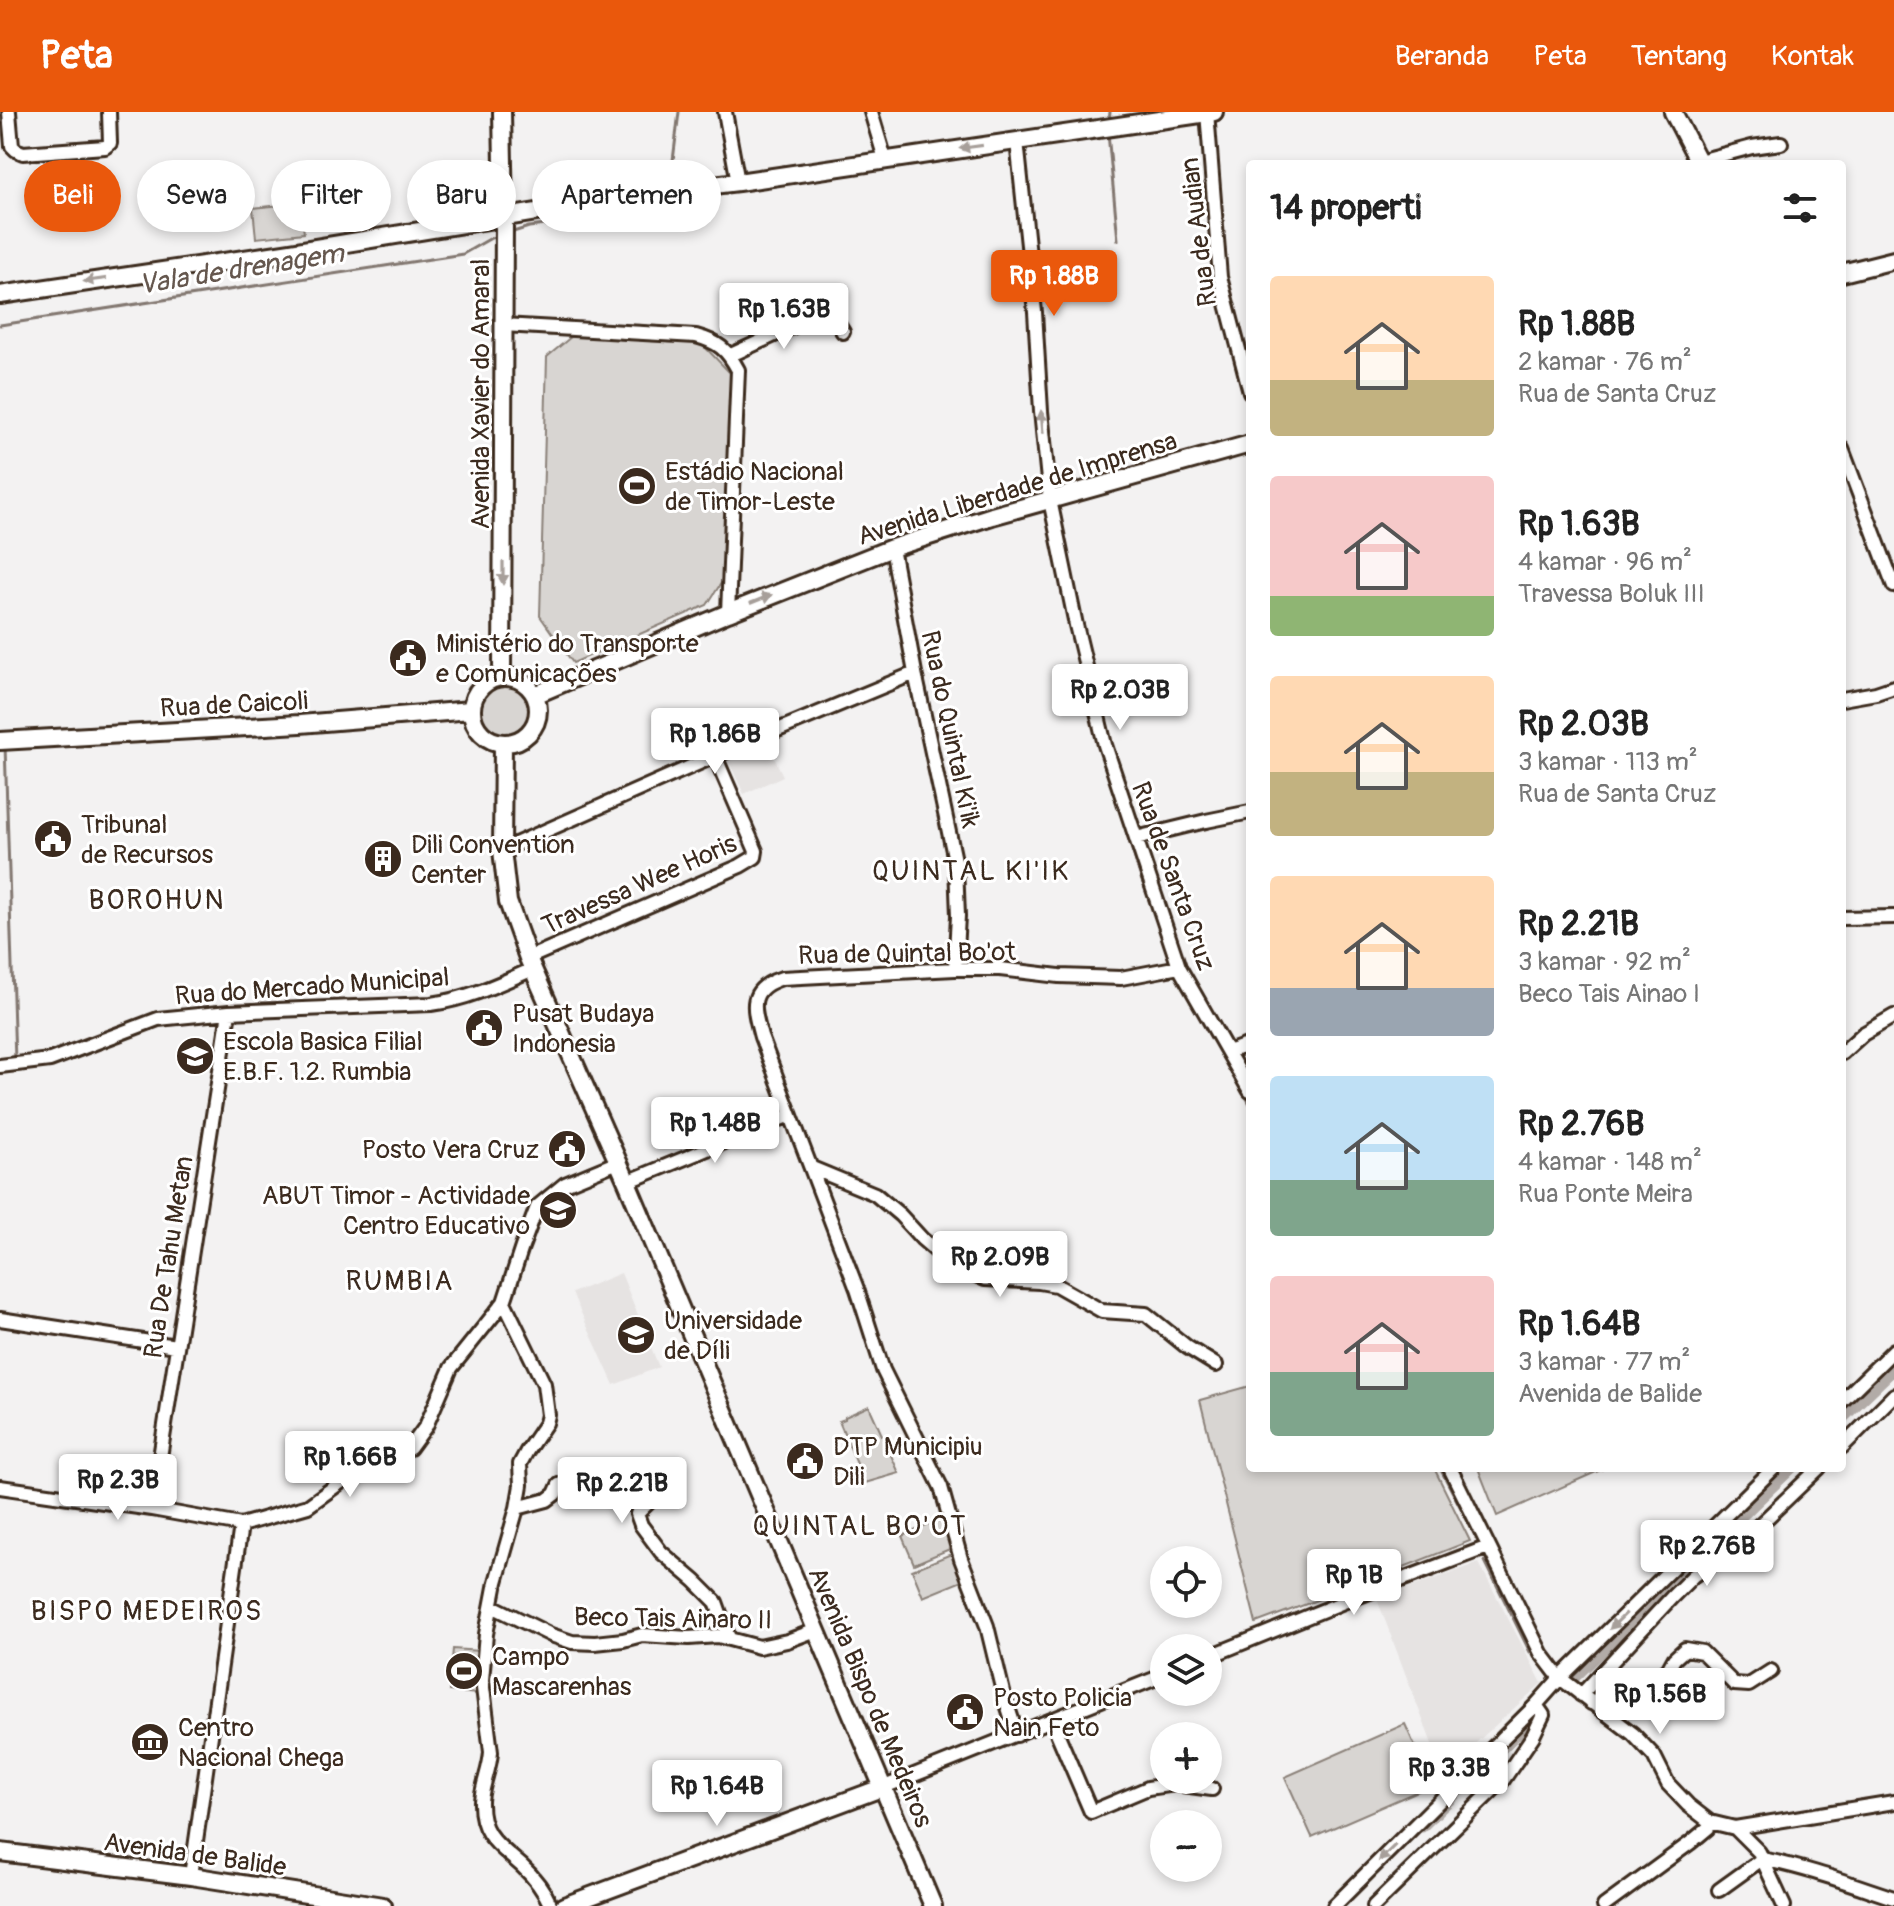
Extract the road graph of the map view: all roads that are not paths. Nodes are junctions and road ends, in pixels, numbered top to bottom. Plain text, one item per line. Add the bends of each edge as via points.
1 (9, 112) edge
2 (109, 112) edge
3 (502, 112) edge
4 (725, 112) edge
5 (871, 112) edge
6 (1207, 112) edge
7 (1214, 112) edge
8 (1673, 112) edge
9 (1017, 141) junction
10 (1781, 143) dead end
11 (885, 159) junction
12 (503, 160) edge
13 (1698, 160) edge
14 (1710, 160) edge
15 (738, 182) junction
16 (516, 214) edge
17 (409, 232) edge
18 (504, 232) edge
19 (1894, 260) edge
20 (1846, 272) edge
21 (0, 295) edge
22 (503, 325) junction
23 (843, 332) dead end
24 (731, 355) junction
25 (1246, 377) edge
26 (1246, 445) edge
27 (1846, 459) edge
28 (1050, 500) junction
29 (892, 548) junction
30 (1892, 577) edge
31 (728, 613) junction
32 (915, 673) junction
33 (502, 677) junction
34 (1894, 687) edge
35 (535, 695) junction
36 (1846, 698) edge
37 (471, 710) junction
38 (0, 741) edge
39 (503, 743) junction
40 (715, 756) junction
41 (1246, 813) edge
42 (1136, 838) junction
43 (502, 850) junction
44 (1894, 917) edge
45 (1846, 918) edge
46 (530, 963) junction
47 (1175, 968) junction
48 (955, 969) junction
49 (229, 1012) junction
50 (1894, 1016) edge
51 (1246, 1045) edge
52 (1846, 1049) edge
53 (1228, 1052) junction
54 (0, 1066) edge
55 (1246, 1084) edge
56 (790, 1115) junction
57 (618, 1162) junction
58 (812, 1168) junction
59 (627, 1182) junction
60 (504, 1302) junction
61 (0, 1319) edge
62 (176, 1346) junction
63 (1894, 1350) edge
64 (1216, 1365) dead end
65 (1894, 1395) edge
66 (1846, 1397) edge
67 (1846, 1443) edge
68 (1452, 1472) edge
69 (1770, 1472) edge
70 (1815, 1472) edge
71 (0, 1487) edge
72 (517, 1508) junction
73 (152, 1509) junction
74 (241, 1525) junction
75 (1488, 1547) junction
76 (492, 1606) junction
77 (811, 1632) dead end
78 (729, 1638) junction
79 (1222, 1651) edge
80 (1771, 1671) dead end
81 (1560, 1678) junction
82 (1150, 1681) edge
83 (1586, 1699) junction
84 (1536, 1705) junction
85 (1052, 1721) junction
86 (1017, 1735) junction
87 (884, 1787) junction
88 (1150, 1788) edge
89 (1894, 1802) edge
90 (1710, 1822) junction
91 (1735, 1828) junction
92 (0, 1852) edge
93 (1762, 1859) junction
94 (191, 1876) junction
95 (1719, 1890) dead end
96 (1865, 1890) junction
97 (1894, 1898) edge
98 (383, 1906) edge
99 (551, 1906) edge
100 (564, 1906) edge
101 (933, 1906) edge
102 (1334, 1906) edge
103 (1374, 1906) edge
104 (1604, 1906) edge
105 (1784, 1906) edge
106 (1876, 1906) edge

1 - 2 street via 12,146 23,153 105,147 110,143
3 - 12 main road, Avenida Xavier do Amaral
4 - 15 street
5 - 11 street
6 - 7 main road
6 - 9 main road
6 - 25 street, Rua de Audian via 1220,277
8 - 13 main road
9 -> 11 main road
28 -> 9 street, Rua de Santa Cruz
10 - 14 street
11 - 15 main road
15 - 16 main road
17 -> 21 main road
18 - 22 main road, Avenida Xavier do Amaral
19 - 20 main road
22 - 24 street via 696,336
22 -> 33 main road, Avenida Xavier do Amaral
23 - 24 street via 830,315
24 - 31 street via 738,370
26 - 28 main road, Avenida Liberdade de Imprensa
27 - 30 street
28 - 29 main road, Avenida Liberdade de Imprensa
28 - 42 street, Rua de Santa Cruz via 1105,745
31 -> 29 main road, Avenida Liberdade de Imprensa
29 - 32 street, Rua do Quintal Ki'ik
31 - 35 main road, Avenida Liberdade de Imprensa
32 - 40 street
32 - 48 street, Rua do Quintal Ki'ik via 956,865
33 - 35 main road via 521,681
33 - 37 main road via 477,691
34 - 36 street
35 - 39 main road via 538,705 530,732
37 - 38 main road, Rua de Caicoli
37 - 39 main road via 477,729
39 - 43 main road, Avenida Bispo de Medeiros
40 - 43 street
40 - 46 street, Travessa Wee Horis via 755,857
41 - 42 street
42 - 47 street, Rua de Santa Cruz
43 - 46 main road, Avenida Bispo de Medeiros via 508,902
44 - 45 street
46 - 49 street, Rua do Mercado Municipal via 456,1001
46 - 57 main road, Avenida Bispo de Medeiros
47 - 48 street, Rua de Quintal Bo'ot via 1121,978
47 - 53 street, Rua de Santa Cruz
48 - 56 street, Rua de Quintal Bo'ot via 782,978 760,989 756,1019
49 - 54 street, Rua do Mercado Municipal via 158,1019 50,1060
49 - 62 street, Rua De Tahu Metan
50 - 52 street
51 - 53 street
53 - 55 street, Rua de Santa Cruz
56 - 58 street, Rua de Quintal Bo'ot
56 - 59 street
57 - 59 main road, Avenida Bispo de Medeiros
57 - 60 street via 565,1184 537,1207
58 - 64 street via 875,1194 943,1257 972,1273 985,1279 1056,1285 1102,1311 1146,1314
58 - 86 street, Rua de Quintal Bo'ot via 883,1370 941,1487
59 - 87 main road, Avenida Bispo de Medeiros
60 - 72 street via 544,1384 548,1407 546,1423 520,1464
60 - 74 street via 451,1368 426,1426 410,1448 366,1464 308,1506
61 - 62 street
62 - 73 street, Rua De Tahu Metan
63 - 66 street
65 - 67 street
68 - 75 street
69 -> 81 street
70 - 83 street via 1641,1627
71 - 73 street
72 - 76 street
72 - 78 street via 547,1500 559,1485 577,1477 628,1470 649,1502 637,1514 641,1525 661,1552 716,1602
73 - 74 street
74 - 94 street
75 - 79 street
75 - 81 street via 1541,1653
76 - 78 street, Beco Tais Ainaro II via 572,1642 642,1635
76 - 99 street via 482,1680 491,1752 481,1798 484,1826 537,1882
77 - 78 street, Beco Tais Ainaro II via 759,1647
80 - 83 street via 1749,1685 1734,1684 1702,1652 1685,1649 1666,1674
81 - 83 street
81 - 84 street
82 - 85 street
83 - 90 street via 1633,1734 1654,1756 1668,1784
84 -> 102 street
84 - 103 street via 1543,1715 1503,1780
85 - 86 street
85 - 88 street via 1091,1812
86 - 87 street
87 - 100 main road
87 - 101 main road, Avenida Bispo de Medeiros
89 - 91 street
90 - 91 street
90 - 104 street via 1699,1836
91 - 93 street
92 - 94 main road, Avenida de Balide
93 - 95 street
93 - 96 street
93 - 105 street
94 - 98 main road, Avenida de Balide
96 - 97 street
96 - 106 street

